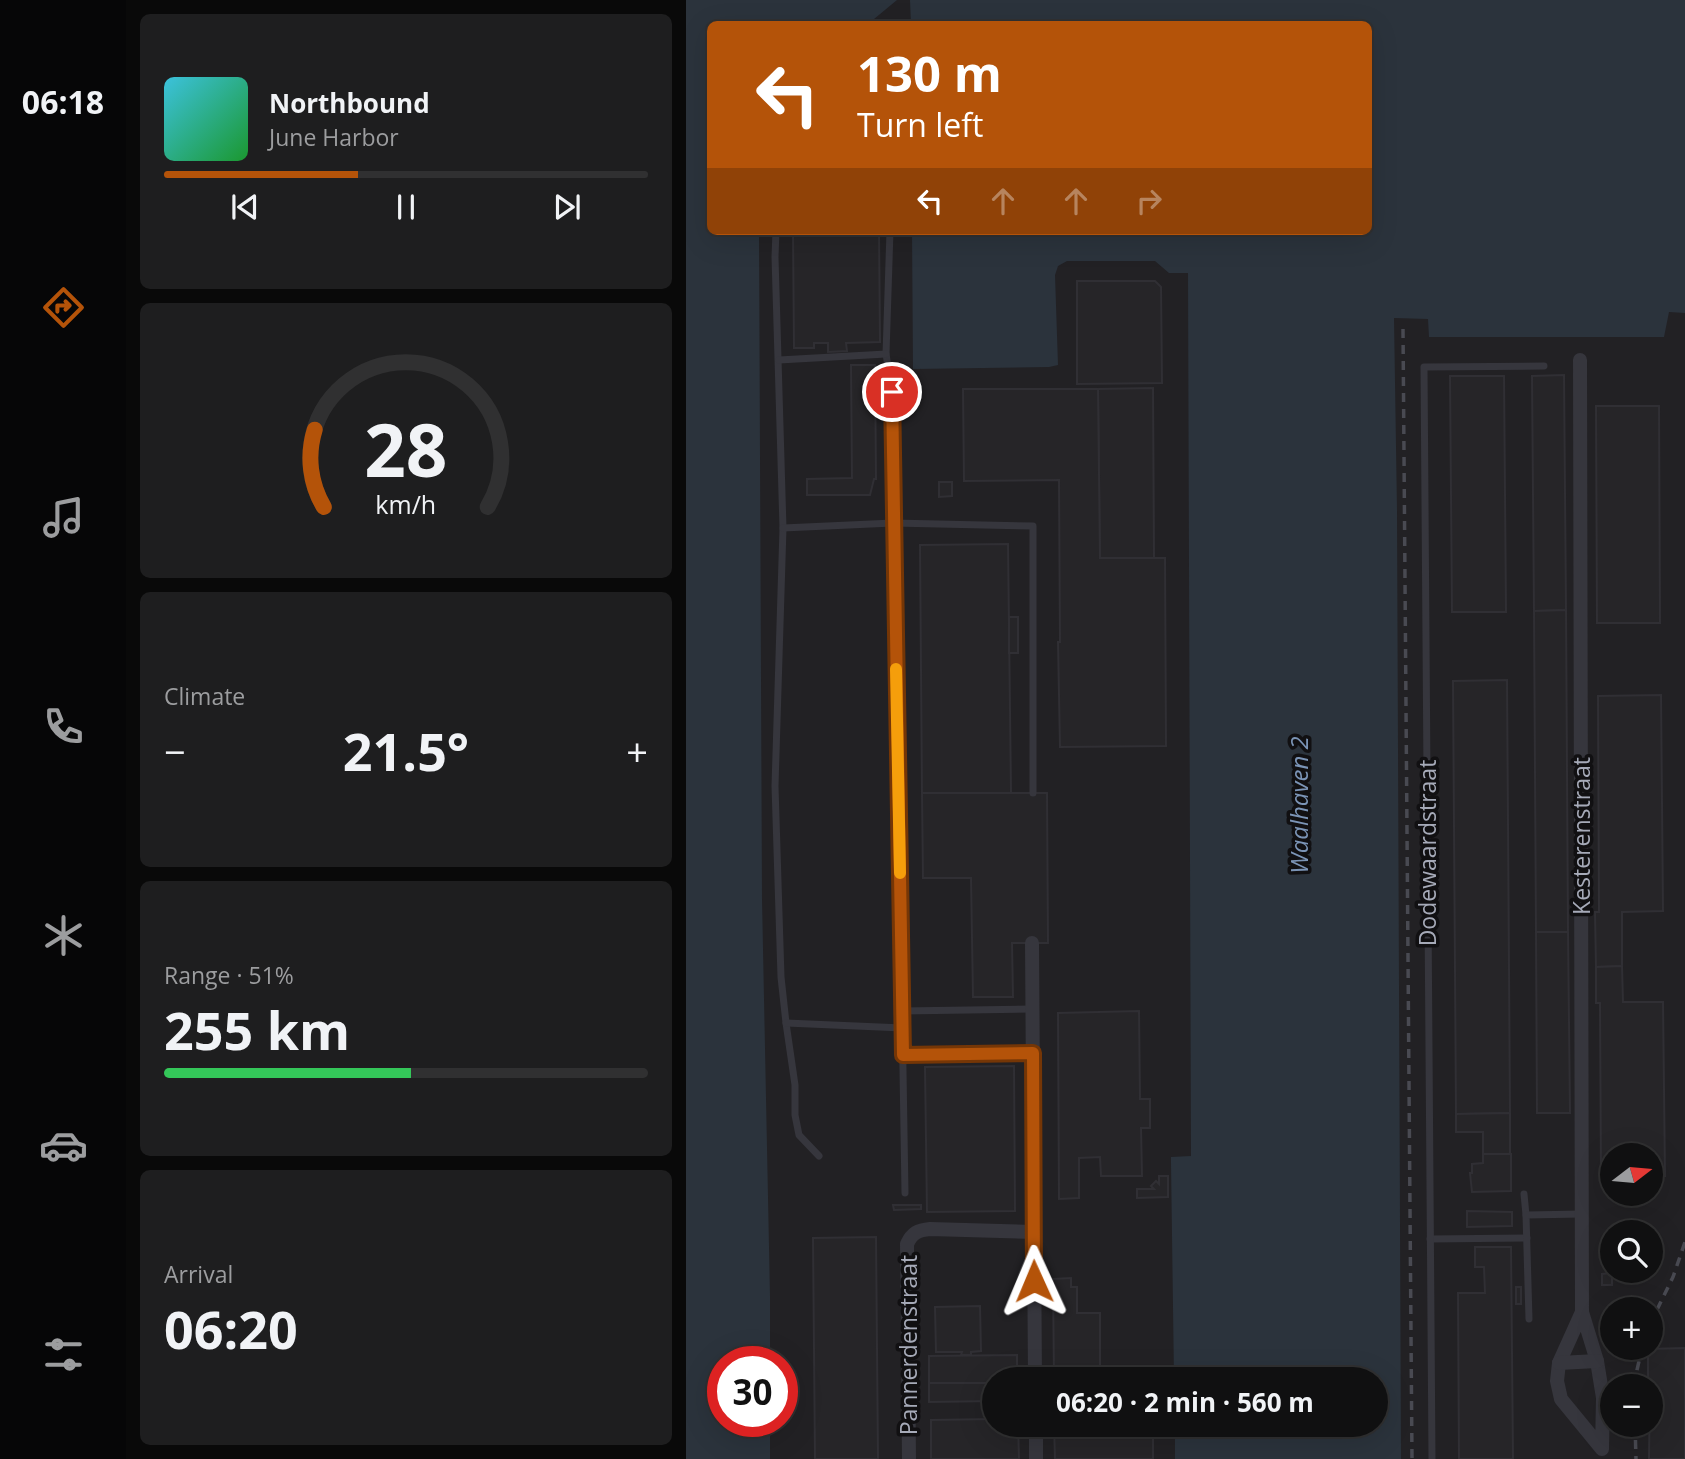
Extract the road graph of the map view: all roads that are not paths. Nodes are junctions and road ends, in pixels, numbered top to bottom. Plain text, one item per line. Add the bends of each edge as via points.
1 (776, 235) edge
2 (890, 235) edge
3 (886, 354) junction
4 (779, 360) junction
5 (1580, 360) dead end
6 (1544, 366) dead end
7 (893, 523) junction
8 (783, 528) junction
9 (1033, 793) dead end
10 (1032, 943) dead end
11 (1033, 1009) junction
12 (902, 1011) junction
13 (786, 1023) junction
14 (902, 1028) junction
15 (1033, 1053) junction
16 (903, 1055) junction
17 (818, 1156) dead end
18 (905, 1193) dead end
19 (1524, 1194) dead end
20 (1582, 1214) junction
21 (1526, 1215) junction
22 (1034, 1232) junction
23 (1527, 1238) junction
24 (1430, 1239) junction
25 (1582, 1311) junction
26 (1529, 1319) dead end
27 (1597, 1361) junction
28 (1559, 1363) junction
29 (1035, 1367) edge
30 (1036, 1437) edge
31 (1602, 1454) edge
32 (909, 1459) edge
33 (1036, 1459) edge
34 (1432, 1459) edge

1 - 4 lane
2 - 3 lane
3 - 4 lane
3 - 7 lane via 892,392
4 - 8 lane
5 - 20 street, Kesterenstraat
6 - 24 lane, Dodewaardstraat via 1424,368
7 - 8 lane
7 - 9 lane via 1033,526
7 - 12 lane
8 - 13 lane via 775,786
10 - 11 street
11 - 12 lane
11 - 15 street
12 - 14 lane
13 - 14 lane
13 - 17 lane via 799,1135
14 - 16 lane
15 - 16 lane
15 - 22 street
16 - 18 lane
19 - 21 lane
20 - 21 lane
20 - 25 street, Kesterenstraat
21 - 23 lane
22 - 29 street
22 - 32 street, Pannerdenstraat via 930,1229 914,1234 907,1244
23 - 24 lane
23 - 26 lane
24 - 34 lane, Dodewaardstraat
25 - 27 street, Kesterenstraat
25 - 28 street, Kesterenstraat
27 - 28 street
27 - 31 street, Kesterenstraat via 1603,1398
28 - 31 street, Kesterenstraat via 1561,1399
30 - 33 street

